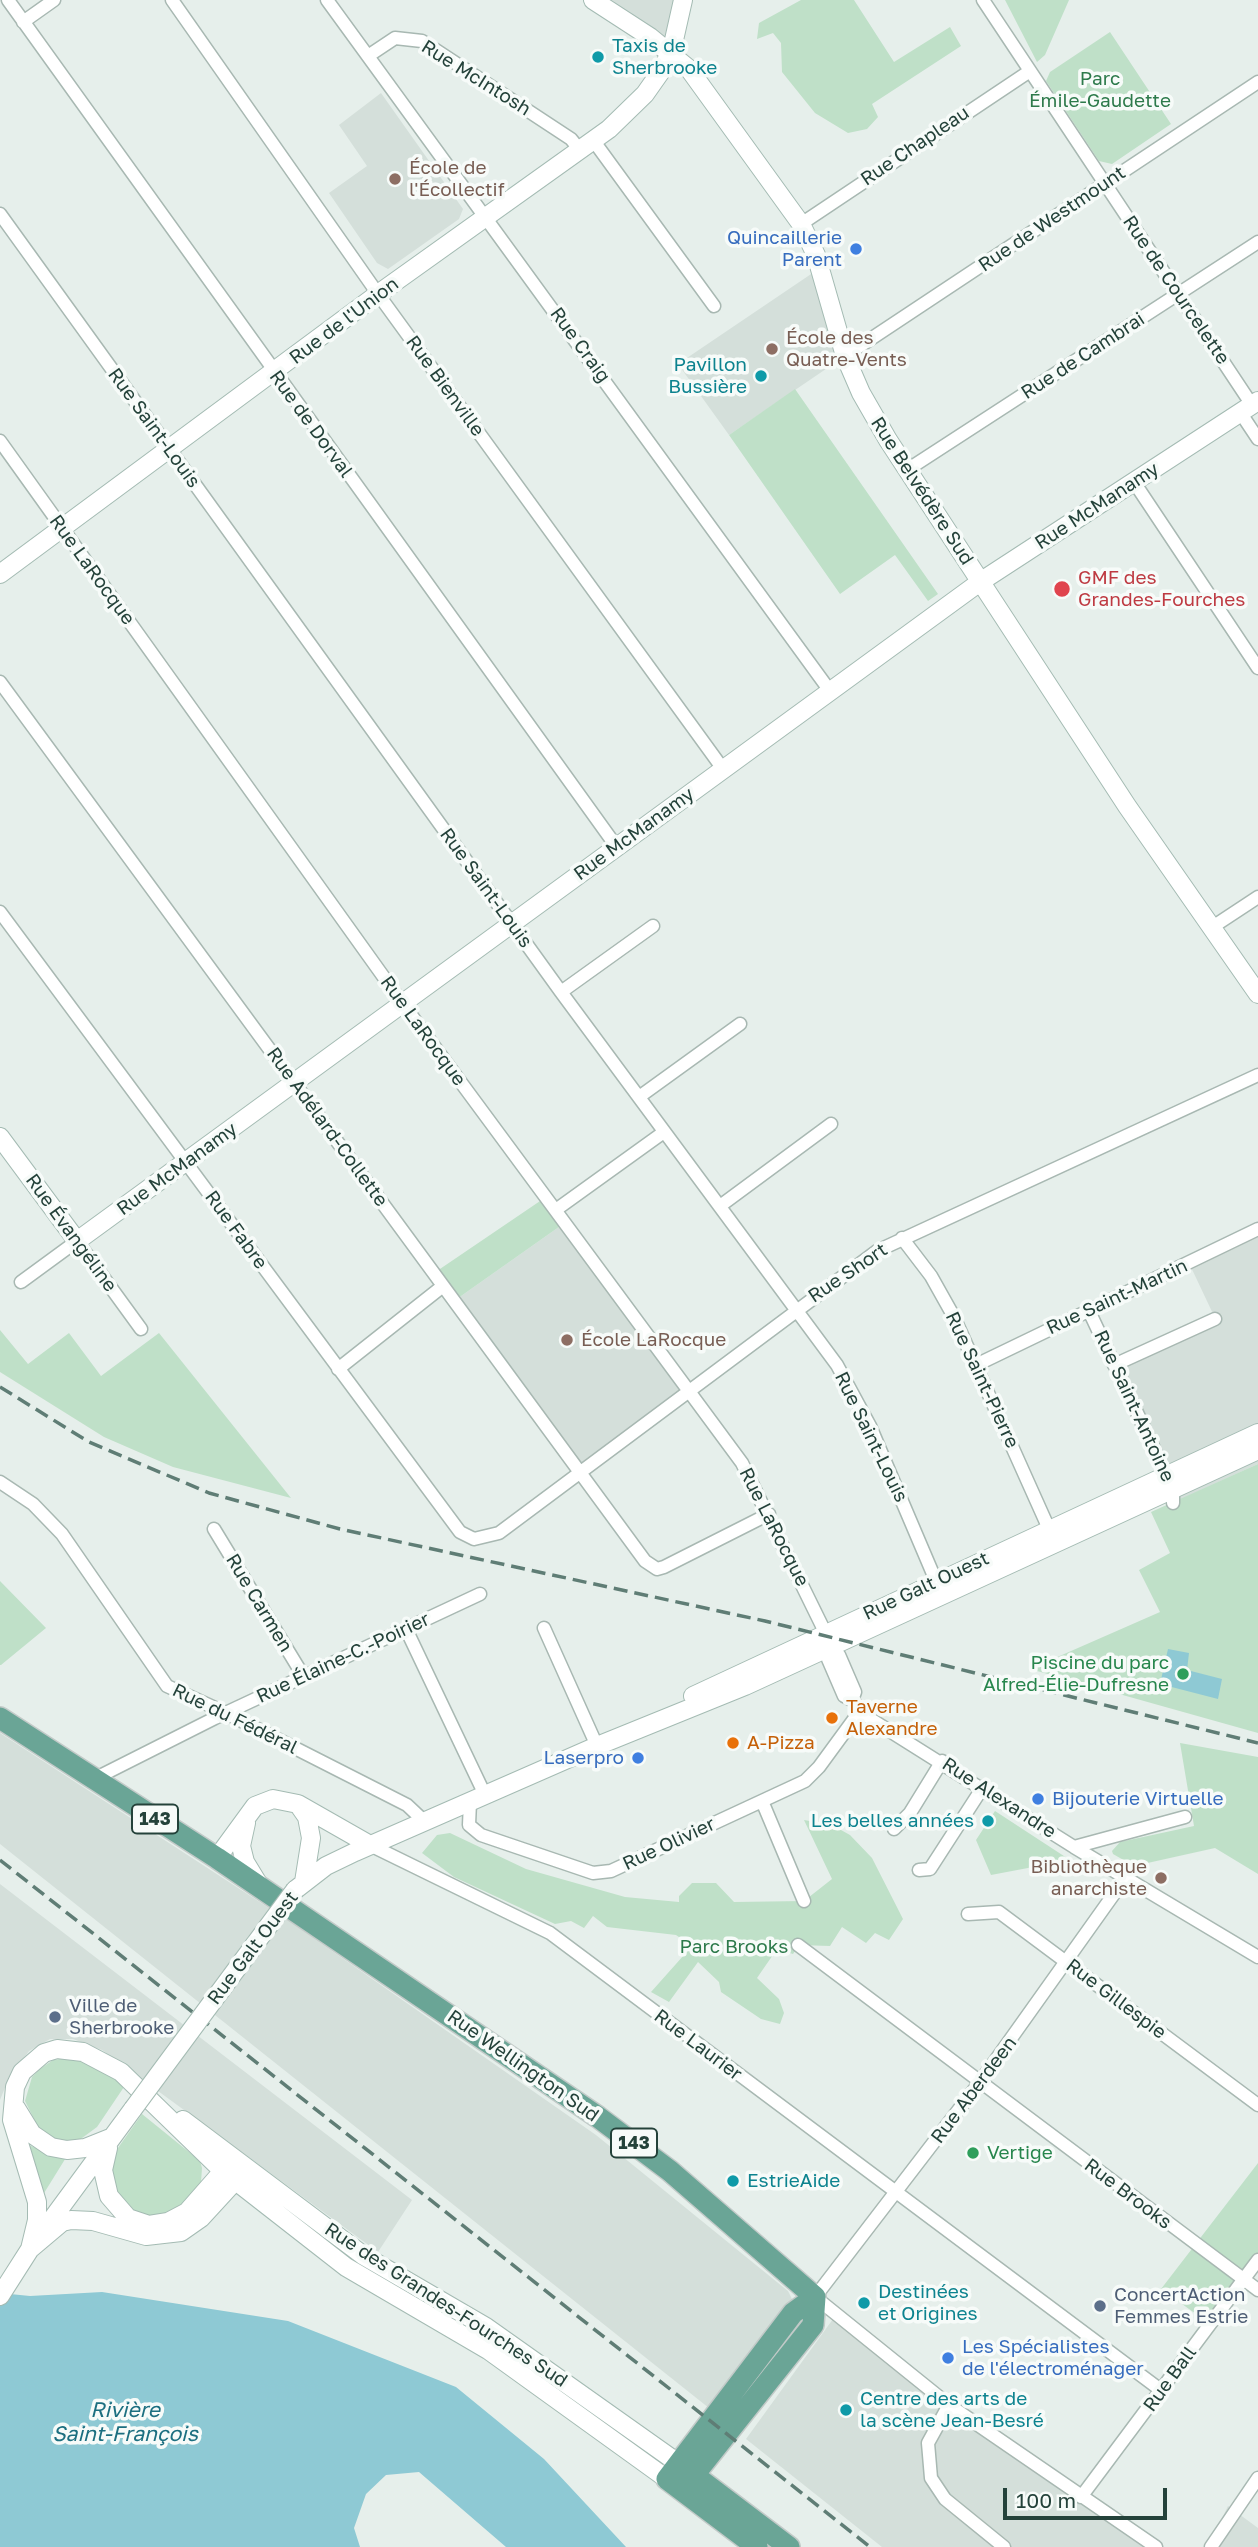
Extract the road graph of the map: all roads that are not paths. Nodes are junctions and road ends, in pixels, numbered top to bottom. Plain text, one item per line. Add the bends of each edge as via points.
1 (8, 0) edge
2 (54, 0) edge
3 (172, 0) edge
4 (327, 0) edge
5 (593, 0) edge
6 (683, 0) edge
7 (983, 0) edge
8 (23, 22) junction
9 (670, 52) junction
10 (368, 56) junction
11 (1030, 71) junction
12 (1258, 82) edge
13 (586, 144) junction
14 (1105, 184) junction
15 (0, 214) edge
16 (487, 217) junction
17 (801, 224) junction
18 (1258, 242) edge
19 (378, 294) junction
20 (1178, 294) junction
21 (714, 306) dead end
22 (845, 356) junction
23 (274, 373) junction
24 (1250, 406) edge
25 (1258, 439) edge
26 (0, 441) edge
27 (169, 449) junction
28 (907, 470) junction
29 (1134, 482) junction
30 (62, 528) junction
31 (0, 574) edge
32 (980, 582) junction
33 (1258, 668) edge
34 (0, 682) edge
35 (830, 691) junction
36 (723, 769) junction
37 (616, 846) junction
38 (1258, 897) edge
39 (0, 912) edge
40 (512, 923) junction
41 (653, 926) dead end
42 (1211, 928) junction
43 (561, 992) junction
44 (1258, 994) edge
45 (403, 1004) junction
46 (740, 1024) dead end
47 (1258, 1075) edge
48 (295, 1083) junction
49 (639, 1097) junction
50 (831, 1124) dead end
51 (664, 1132) junction
52 (0, 1137) edge
53 (186, 1163) junction
54 (720, 1206) junction
55 (556, 1209) junction
56 (1258, 1229) edge
57 (902, 1238) junction
58 (77, 1241) junction
59 (21, 1282) dead end
60 (443, 1286) junction
61 (796, 1308) junction
62 (1089, 1311) junction
63 (1215, 1319) dead end
64 (141, 1329) dead end
65 (976, 1365) junction
66 (1114, 1365) junction
67 (338, 1369) junction
68 (688, 1391) junction
69 (1258, 1433) edge
70 (1258, 1450) edge
71 (579, 1472) junction
72 (0, 1482) edge
73 (1171, 1489) junction
74 (769, 1514) junction
75 (1049, 1529) junction
76 (214, 1530) dead end
77 (479, 1539) joint
78 (936, 1581) junction
79 (480, 1594) dead end
80 (544, 1628) dead end
81 (406, 1629) junction
82 (827, 1639) junction
83 (304, 1677) junction
84 (860, 1711) junction
85 (226, 1713) junction
86 (0, 1718) edge
87 (597, 1746) junction
88 (942, 1761) junction
89 (94, 1779) junction
90 (983, 1787) junction
91 (477, 1798) junction
92 (762, 1801) junction
93 (298, 1804) junction
94 (248, 1813) junction
95 (1185, 1817) dead end
96 (424, 1821) junction
97 (894, 1829) dead end
98 (370, 1845) junction
99 (1074, 1847) junction
100 (217, 1858) junction
101 (919, 1870) dead end
102 (1126, 1877) junction
103 (300, 1886) junction
104 (261, 1888) junction
105 (804, 1901) dead end
106 (968, 1914) dead end
107 (799, 1945) dead end
108 (1258, 1957) edge
109 (1068, 1963) junction
110 (980, 2082) junction
111 (138, 2087) junction
112 (13, 2103) junction
113 (1258, 2105) edge
114 (110, 2138) junction
115 (239, 2161) junction
116 (229, 2176) junction
117 (897, 2193) junction
118 (30, 2249) junction
119 (1258, 2260) edge
120 (1243, 2280) junction
121 (1258, 2290) edge
122 (0, 2296) edge
123 (815, 2297) junction
124 (1162, 2391) junction
125 (949, 2405) junction
126 (680, 2476) junction
127 (1258, 2478) edge
128 (1081, 2497) junction
129 (757, 2547) edge
130 (789, 2547) edge
131 (1004, 2547) edge
132 (1156, 2547) edge
133 (1211, 2547) edge

1 - 8 street, Rue de Dorval
2 - 8 street
3 - 19 street, Rue Bienville
4 - 10 street, Rue Craig
5 - 9 main road, Rue Belvédère Sud
6 - 9 main road, Rue de l'Union
7 - 11 street, Rue de Courcelette
8 - 23 street, Rue de Dorval
9 - 13 main road, Rue de l'Union via 645,94
9 - 17 main road, Rue Belvédère Sud via 713,99
10 - 13 street, Rue McIntosh via 396,38 422,41 571,139
10 - 16 street, Rue Craig
11 - 14 street, Rue de Courcelette
11 - 17 street, Rue Chapleau
12 - 14 street, Rue de Westmount
13 - 16 main road, Rue de l'Union
13 - 21 street, Rue McIntosh
14 - 20 street, Rue de Courcelette
14 - 22 street, Rue de Westmount
15 - 27 street, Rue Saint-Louis
16 - 19 main road, Rue de l'Union
16 - 35 street, Rue Craig
17 - 22 main road, Rue Belvédère Sud via 816,255
18 - 20 street, Rue de Cambrai
19 - 23 main road, Rue de l'Union
19 - 36 street, Rue Bienville
20 - 24 street, Rue de Courcelette
20 - 28 street, Rue de Cambrai
22 - 28 main road, Rue Belvédère Sud via 861,393
23 - 27 main road, Rue de l'Union
23 - 37 street, Rue de Dorval
24 - 25 street, Rue de Courcelette
24 - 29 main road, Rue McManamy
26 - 30 street, Rue LaRocque
27 - 30 main road, Rue de l'Union
27 - 40 street, Rue Saint-Louis
28 - 32 main road, Rue Belvédère Sud
29 - 32 main road, Rue McManamy
29 - 33 street
30 - 31 main road, Rue de l'Union
30 - 45 street, Rue LaRocque
32 - 35 main road, Rue McManamy
32 - 42 main road, Rue Belvédère Sud
34 - 48 street, Rue Adélard-Collette
35 - 36 main road, Rue McManamy
36 - 37 main road, Rue McManamy
37 - 40 main road, Rue McManamy
38 - 42 street
39 - 53 street, Rue Fabre
40 - 43 street, Rue Saint-Louis
40 - 45 main road, Rue McManamy
41 - 43 street
42 - 44 main road, Rue Belvédère Sud
43 - 49 street, Rue Saint-Louis
45 - 48 main road, Rue McManamy
45 - 55 street, Rue LaRocque
46 - 49 street
47 - 57 street, Rue Short
48 - 53 main road, Rue McManamy
48 - 60 street, Rue Adélard-Collette
49 - 51 street, Rue Saint-Louis
50 - 54 street
51 - 54 street, Rue Saint-Louis
51 - 55 street
52 - 58 main road, Rue Évangéline
53 - 58 main road, Rue McManamy
53 - 67 street, Rue Fabre
54 - 61 street, Rue Saint-Louis
55 - 68 street, Rue LaRocque
56 - 62 street, Rue Saint-Martin
57 - 61 street, Rue Short
57 - 65 street, Rue Saint-Pierre via 937,1287
58 - 59 street, Rue McManamy
58 - 64 street, Rue Évangéline
60 - 67 street
60 - 71 street, Rue Adélard-Collette
61 - 68 street, Rue Short
61 - 78 street, Rue Saint-Louis via 853,1392
62 - 65 street, Rue Saint-Martin
62 - 66 street, Rue Saint-Antoine
63 - 66 street
65 - 75 street, Rue Saint-Pierre
66 - 73 street, Rue Saint-Antoine
67 - 77 street, Rue Fabre via 460,1532
68 - 71 street, Rue Short
68 - 74 street, Rue LaRocque via 742,1463
69 - 73 main road, Rue Galt Ouest
70 - 73 main road, Rue Galt Ouest
71 - 74 street, Rue Adélard-Collette via 645,1562 657,1569
71 - 77 street, Rue Short via 499,1533
72 - 85 street, Rue du Fédéral via 33,1504 62,1534 167,1686
73 - 75 main road, Rue Galt Ouest
73 - 82 main road, Rue Galt Ouest
74 - 82 street, Rue LaRocque
75 - 78 main road, Rue Galt Ouest
76 - 83 street, Rue Carmen
78 - 82 main road, Rue Galt Ouest
79 - 81 street, Rue Élaine-C.-Poirier
80 - 87 street
81 - 83 street, Rue Élaine-C.-Poirier
81 - 91 street
82 - 84 street, Rue Alexandre via 828,1659 844,1696
82 - 87 main road, Rue Galt Ouest via 744,1686
83 - 85 street, Rue Élaine-C.-Poirier
84 - 88 street, Rue Alexandre
84 - 92 street, Rue Olivier via 805,1781
85 - 89 street, Rue Élaine-C.-Poirier
85 - 96 street, Rue du Fédéral via 407,1805
86 - 89 main road, Rue Wellington Sud / 143
87 - 91 main road, Rue Galt Ouest
88 - 90 street, Rue Alexandre
88 - 97 street via 904,1821
89 - 100 main road, Rue Wellington Sud / 143
90 - 99 street, Rue Alexandre
90 - 101 street via 930,1869
91 - 92 street, Rue Olivier via 468,1818 474,1831 552,1861 602,1873
91 - 96 main road, Rue Galt Ouest
92 - 105 street
93 - 94 main road, Rue Laurier via 273,1799
93 - 98 main road, Rue Laurier
93 - 103 main road via 312,1838
94 - 100 main road
94 - 104 main road via 241,1846
95 - 99 street
96 - 98 main road, Rue Galt Ouest
98 - 103 main road, Rue Galt Ouest via 326,1866
98 - 117 street, Rue Laurier via 550,1933
99 - 102 street, Rue Alexandre
100 - 104 main road, Rue Wellington Sud / 143
102 - 108 street, Rue Alexandre
102 - 109 street, Rue Aberdeen
103 - 114 main road, Rue Galt Ouest, bridge
104 - 123 main road, Rue Wellington Sud / 143 via 598,2117 670,2171
106 - 109 street, Rue Gillespie via 999,1912
107 - 110 street, Rue Brooks
109 - 110 street, Rue Aberdeen
109 - 113 street, Rue Gillespie
110 - 117 street, Rue Aberdeen
110 - 120 street, Rue Brooks
111 - 112 main road, Rue des Grandes-Fourches Sud via 96,2057 57,2049 44,2053 22,2071
111 - 115 main road, Rue des Grandes-Fourches Sud
111 - 116 main road, Rue des Grandes-Fourches Sud
112 - 114 main road via 32,2134 51,2147 85,2148
112 - 118 main road via 12,2120 37,2202
114 - 116 main road via 103,2170 105,2186 119,2210 138,2223 158,2225 178,2218
114 - 118 main road, Rue Galt Ouest
115 - 116 main road
115 - 126 main road, Rue des Grandes-Fourches Sud via 364,2256 486,2327
116 - 118 main road via 201,2218 181,2232 146,2236 93,2221 71,2220 62,2222
116 - 126 main road, Rue des Grandes-Fourches Sud via 346,2267 488,2350
117 - 123 street, Rue Aberdeen
117 - 124 street, Rue Laurier
118 - 122 main road, Rue Galt Ouest
119 - 120 street, Rue Ball
120 - 121 street, Rue Brooks
120 - 124 street, Rue Ball
123 - 125 street, Rue Wellington Sud
123 - 126 main road, Rue Aberdeen via 813,2325
124 - 128 street, Rue Ball
125 - 128 street, Rue Wellington Sud
125 - 131 street via 928,2443 931,2478 945,2499
126 - 129 main road, Rue des Grandes-Fourches Sud
126 - 130 main road, Rue des Grandes-Fourches Sud
127 - 133 street
128 - 132 street, Rue Wellington Sud

